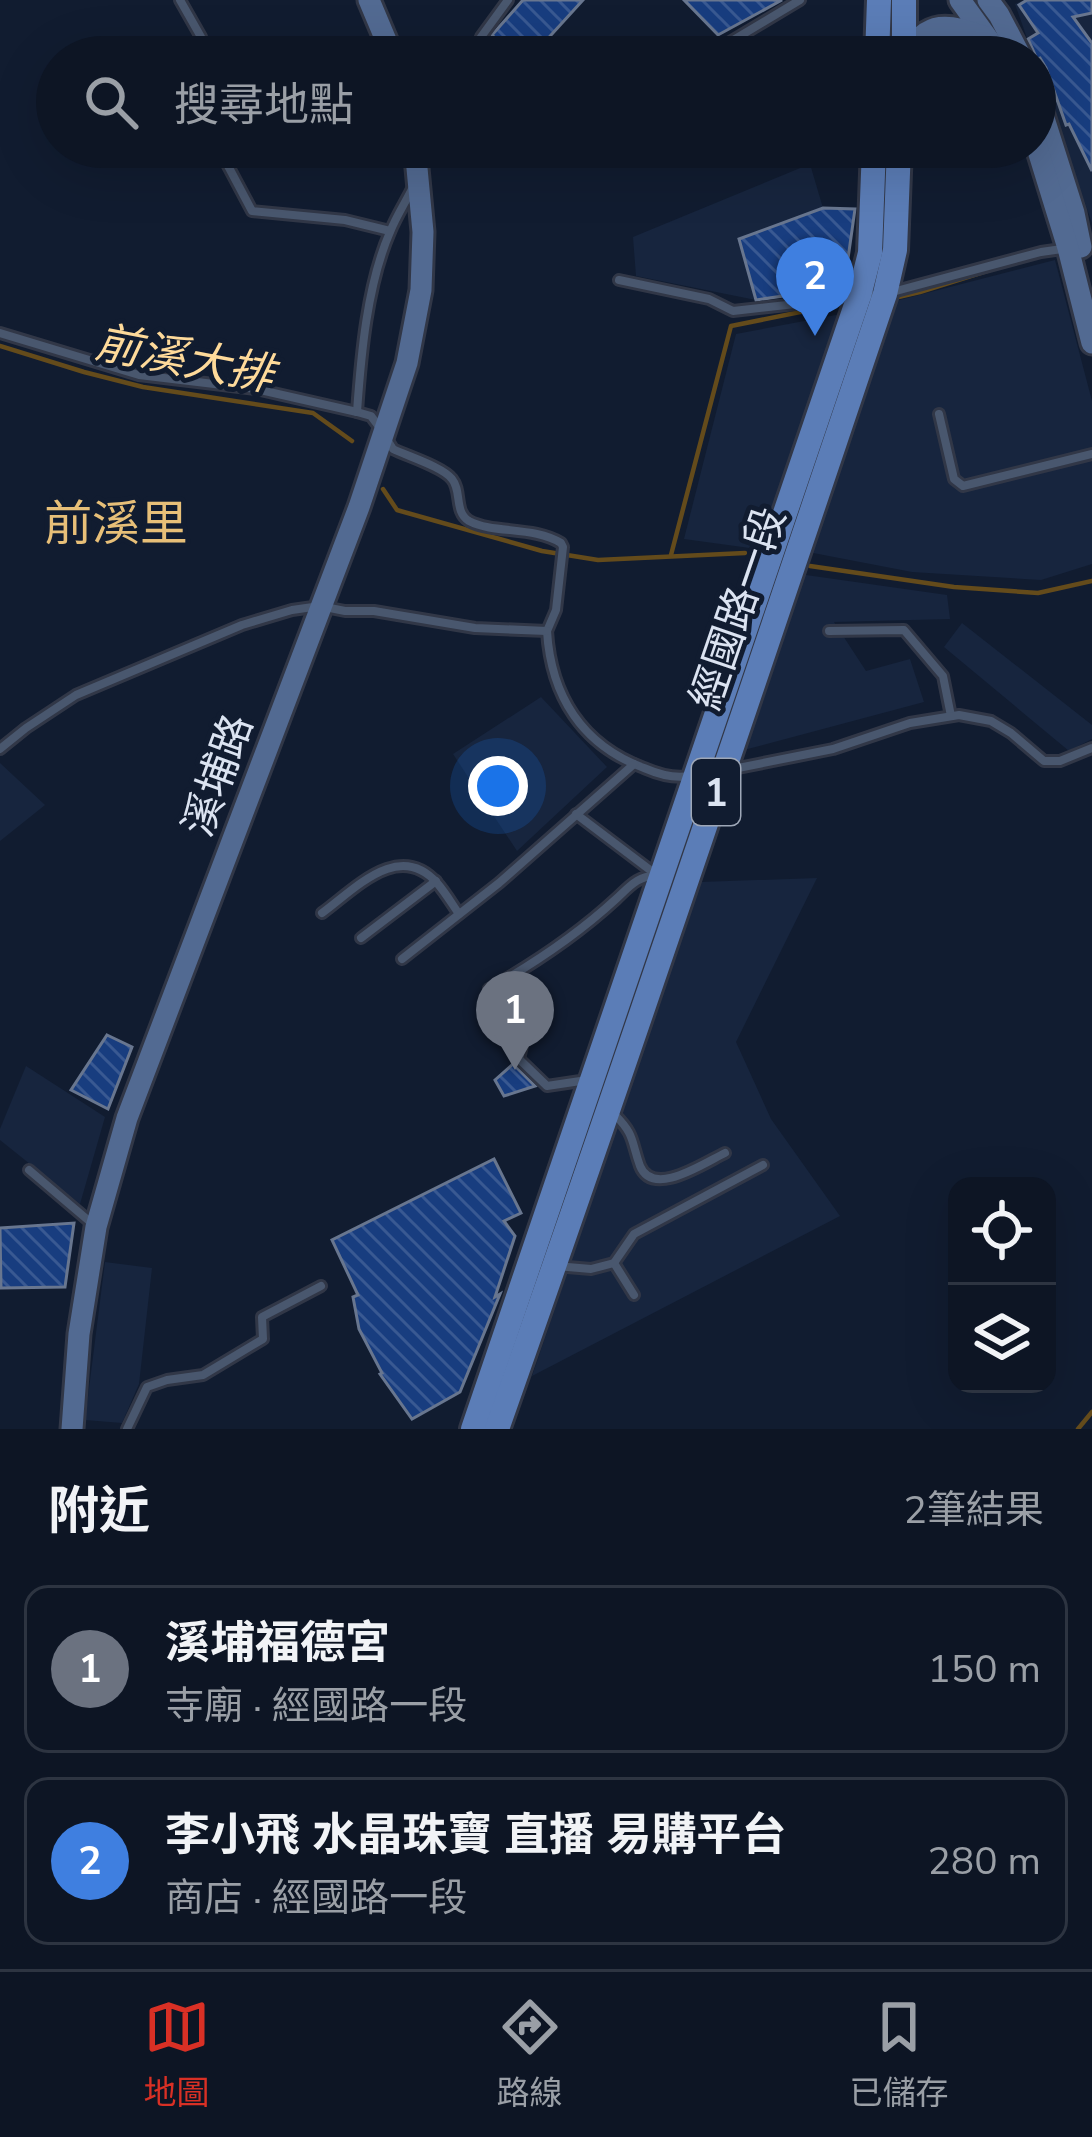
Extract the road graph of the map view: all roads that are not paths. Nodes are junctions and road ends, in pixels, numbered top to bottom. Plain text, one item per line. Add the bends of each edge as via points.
1 (180, 0) edge
2 (369, 0) edge
3 (508, 0) edge
4 (800, 0) edge
5 (879, 0) edge
6 (904, 0) edge
7 (961, 0) edge
8 (988, 0) edge
9 (200, 36) edge
10 (384, 36) edge
11 (482, 36) edge
12 (740, 36) edge
13 (878, 36) edge
14 (905, 36) edge
15 (922, 36) edge
16 (982, 36) edge
17 (985, 36) edge
18 (1010, 36) edge
19 (1056, 156) edge
20 (229, 168) edge
21 (418, 168) edge
22 (422, 168) edge
23 (873, 168) edge
24 (898, 168) edge
25 (1043, 168) edge
26 (419, 175) junction
27 (390, 231) junction
28 (1068, 248) junction
29 (619, 280) dead end
30 (1092, 288) edge
31 (885, 294) junction
32 (859, 296) junction
33 (0, 333) edge
34 (1092, 343) edge
35 (357, 412) junction
36 (939, 414) dead end
37 (383, 434) junction
38 (1092, 454) edge
39 (320, 606) junction
40 (547, 631) junction
41 (829, 631) dead end
42 (951, 716) junction
43 (1092, 748) edge
44 (0, 749) edge
45 (634, 764) junction
46 (709, 773) junction
47 (576, 814) junction
48 (659, 877) junction
49 (436, 881) junction
50 (322, 913) dead end
51 (459, 914) junction
52 (362, 938) dead end
53 (402, 958) dead end
54 (607, 1091) junction
55 (725, 1153) dead end
56 (763, 1165) dead end
57 (29, 1170) dead end
58 (96, 1227) junction
59 (614, 1263) junction
60 (554, 1266) junction
61 (321, 1286) dead end
62 (634, 1295) dead end
63 (72, 1429) edge
64 (127, 1429) edge
65 (473, 1429) edge
66 (497, 1429) edge

1 - 9 lane
2 - 10 street
3 - 11 lane
4 - 12 lane
5 - 13 main road
6 - 14 main road
7 - 17 street
8 - 18 street
15 - 16 street via 942,25
19 - 30 street
20 - 27 lane via 252,212
21 - 26 street, 溪埔路
22 - 26 lane
23 - 32 main road, 經國路一段 / 1 via 870,253
24 - 31 main road, 經國路一段 / 1
25 - 28 street
26 - 27 lane
26 - 37 street, 溪埔路 via 421,290
27 - 35 lane via 372,296
28 - 31 lane
28 - 34 street
29 - 32 lane via 734,311
31 - 32 lane
31 - 46 main road, 經國路一段 / 1
32 - 46 main road, 經國路一段 / 1
33 - 35 lane via 139,375
35 - 37 lane
36 - 38 lane via 958,484
37 - 39 street, 溪埔路
37 - 40 lane via 393,449 448,474 465,518 561,542
39 - 40 lane
39 - 44 lane via 242,625 76,695
39 - 58 street, 溪埔路 via 127,1118
40 - 45 lane via 556,677 578,724
41 - 42 lane via 904,630 943,676
42 - 43 lane via 991,722 1044,761
42 - 46 lane
45 - 46 lane via 681,778
45 - 47 lane
46 - 48 main road, 經國路一段 / 1
46 - 54 main road, 經國路一段 / 1 via 700,844
47 - 48 lane
47 - 51 lane
48 - 54 main road, 經國路一段 / 1
48 - 54 lane via 640,877 590,923 489,989 525,1033 519,1058 547,1086
49 - 50 lane via 394,865
49 - 51 lane
49 - 52 lane
51 - 53 lane
54 - 55 lane via 648,1178 665,1181
54 - 60 main road, 經國路一段 / 1
54 - 65 main road, 經國路一段 / 1
56 - 59 lane via 634,1234
57 - 58 lane
58 - 63 street, 溪埔路
59 - 60 lane
59 - 62 lane
60 - 66 main road, 經國路一段 / 1
61 - 64 lane via 262,1317 263,1340 203,1375 147,1387

